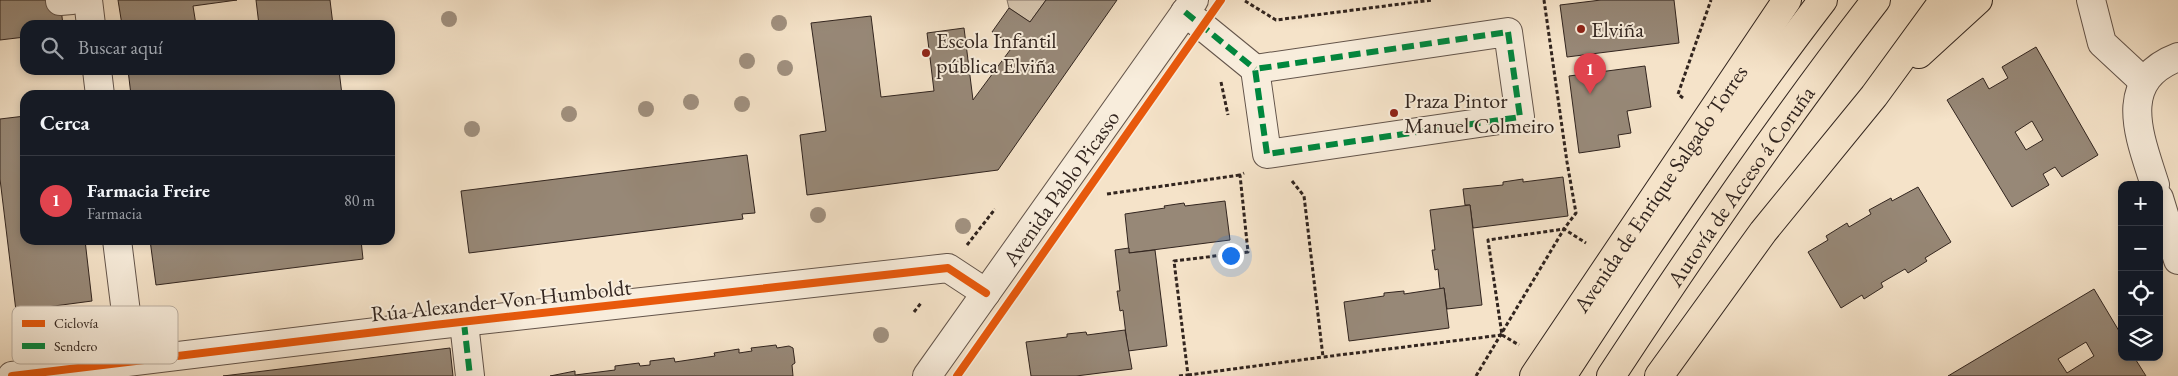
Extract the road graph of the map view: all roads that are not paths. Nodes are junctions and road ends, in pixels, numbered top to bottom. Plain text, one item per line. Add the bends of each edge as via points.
1 (88, 0) edge
2 (1823, 0) edge
3 (1876, 0) edge
4 (1944, 0) edge
5 (1978, 0) edge
6 (2090, 0) edge
7 (1783, 4) edge
8 (1190, 6) edge
9 (90, 20) edge
10 (2178, 57) edge
11 (1255, 69) junction
12 (98, 75) edge
13 (2144, 82) junction
14 (99, 90) edge
15 (1874, 96) junction
16 (2154, 181) edge
17 (2163, 211) edge
18 (118, 245) edge
19 (2178, 260) edge
20 (986, 293) junction
21 (125, 306) edge
22 (464, 322) junction
23 (178, 355) edge
24 (111, 364) edge
25 (69, 372) edge
26 (12, 376) edge
27 (470, 376) edge
28 (928, 376) edge
29 (1534, 376) edge
30 (1562, 376) edge
31 (1611, 376) edge
32 (1659, 376) edge

1 - 9 street
2 - 30 main road, Autovía de Acceso á Coruña via 1764,77
3 - 31 main road, Autovía de Acceso á Coruña via 1816,78
4 - 15 main road
5 - 15 main road
6 - 13 street via 2102,42
7 - 29 main road, Avenida de Enrique Salgado Torres
8 - 11 street
8 - 20 street, Avenida Pablo Picasso
10 - 13 street via 2161,63
11 - 11 street via 1508,32 1520,117 1268,154
12 - 14 street
13 - 16 street via 2136,123
15 - 32 main road via 1763,232
17 - 19 street
18 - 21 street
20 - 22 street, Rúa Alexander Von Humboldt via 948,268
20 - 28 street, Avenida Pablo Picasso
22 - 23 street, Rúa Alexander Von Humboldt
22 - 27 street
24 - 25 street, Rúa Alexander Von Humboldt
25 - 26 street, Rúa Alexander Von Humboldt

